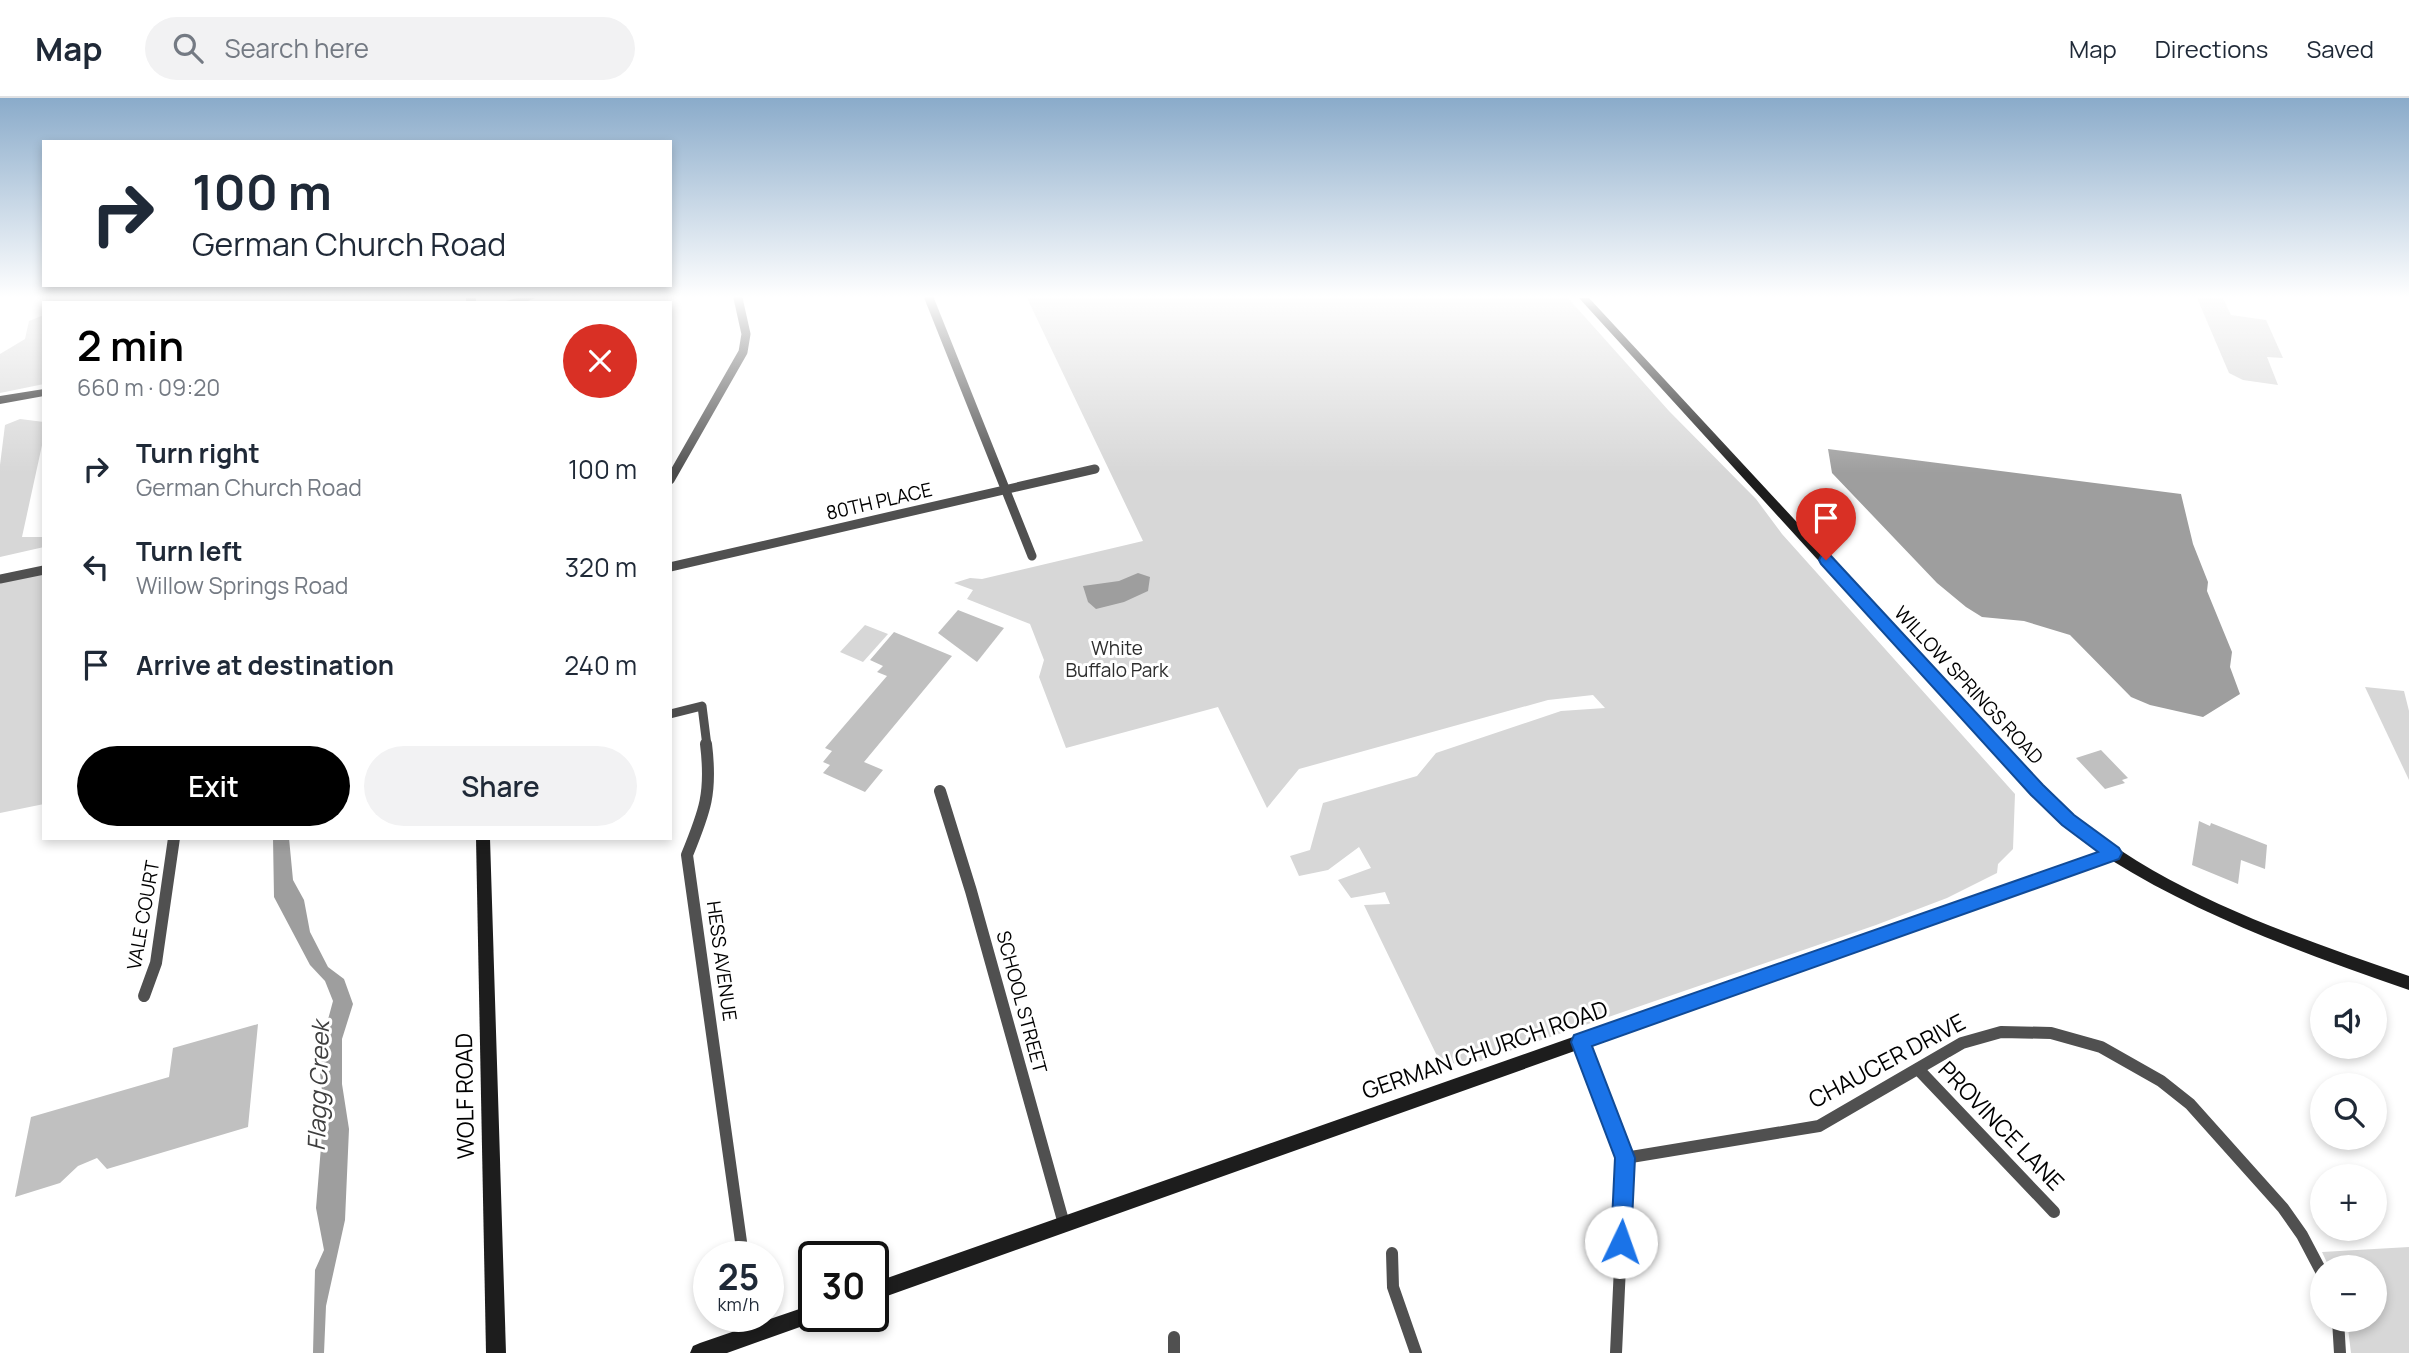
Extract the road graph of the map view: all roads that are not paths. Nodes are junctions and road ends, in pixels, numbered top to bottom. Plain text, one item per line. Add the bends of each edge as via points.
1 (740, 357) edge
2 (952, 357) edge
3 (1638, 357) edge
4 (42, 392) edge
5 (0, 400) edge
6 (1095, 469) dead end
7 (672, 476) edge
8 (1005, 489) junction
9 (1032, 556) dead end
10 (672, 567) edge
11 (42, 570) edge
12 (0, 579) edge
13 (672, 714) edge
14 (940, 791) dead end
15 (174, 840) edge
16 (484, 840) edge
17 (2113, 853) junction
18 (2409, 984) edge
19 (144, 996) dead end
20 (1581, 1042) junction
21 (1918, 1069) junction
22 (1625, 1158) junction
23 (2054, 1212) dead end
24 (1064, 1224) junction
25 (741, 1241) edge
26 (1392, 1253) dead end
27 (2313, 1255) edge
28 (889, 1286) edge
29 (740, 1332) edge
30 (2339, 1332) edge
31 (1174, 1337) dead end
32 (496, 1353) edge
33 (700, 1353) edge
34 (1174, 1353) edge
35 (1416, 1353) edge
36 (1616, 1353) edge
37 (2340, 1353) edge

1 - 7 street
2 - 8 street
3 - 17 street, WILLOW SPRINGS ROAD via 2028,780 2068,820
4 - 5 street
6 - 8 street, 80TH PLACE
8 - 9 street
8 - 10 street, 80TH PLACE
11 - 12 street
13 - 25 street, HESS AVENUE via 702,706 710,775 707,805 687,855
14 - 24 street, SCHOOL STREET
15 - 19 street, VALE COURT via 156,963
16 - 32 street, WOLF ROAD
17 - 18 street, WILLOW SPRINGS ROAD via 2198,901
17 - 20 street, GERMAN CHURCH ROAD
20 - 22 street
20 - 24 street, GERMAN CHURCH ROAD
21 - 22 street, CHAUCER DRIVE via 1819,1126
21 - 23 street, PROVINCE LANE
21 - 27 street, CHAUCER DRIVE via 1962,1042 2001,1032 2051,1033 2101,1047 2161,1081 2203,1118 2283,1208
22 - 36 street
24 - 28 street, GERMAN CHURCH ROAD
26 - 35 street via 1393,1287
29 - 33 street
30 - 37 street
31 - 34 street

